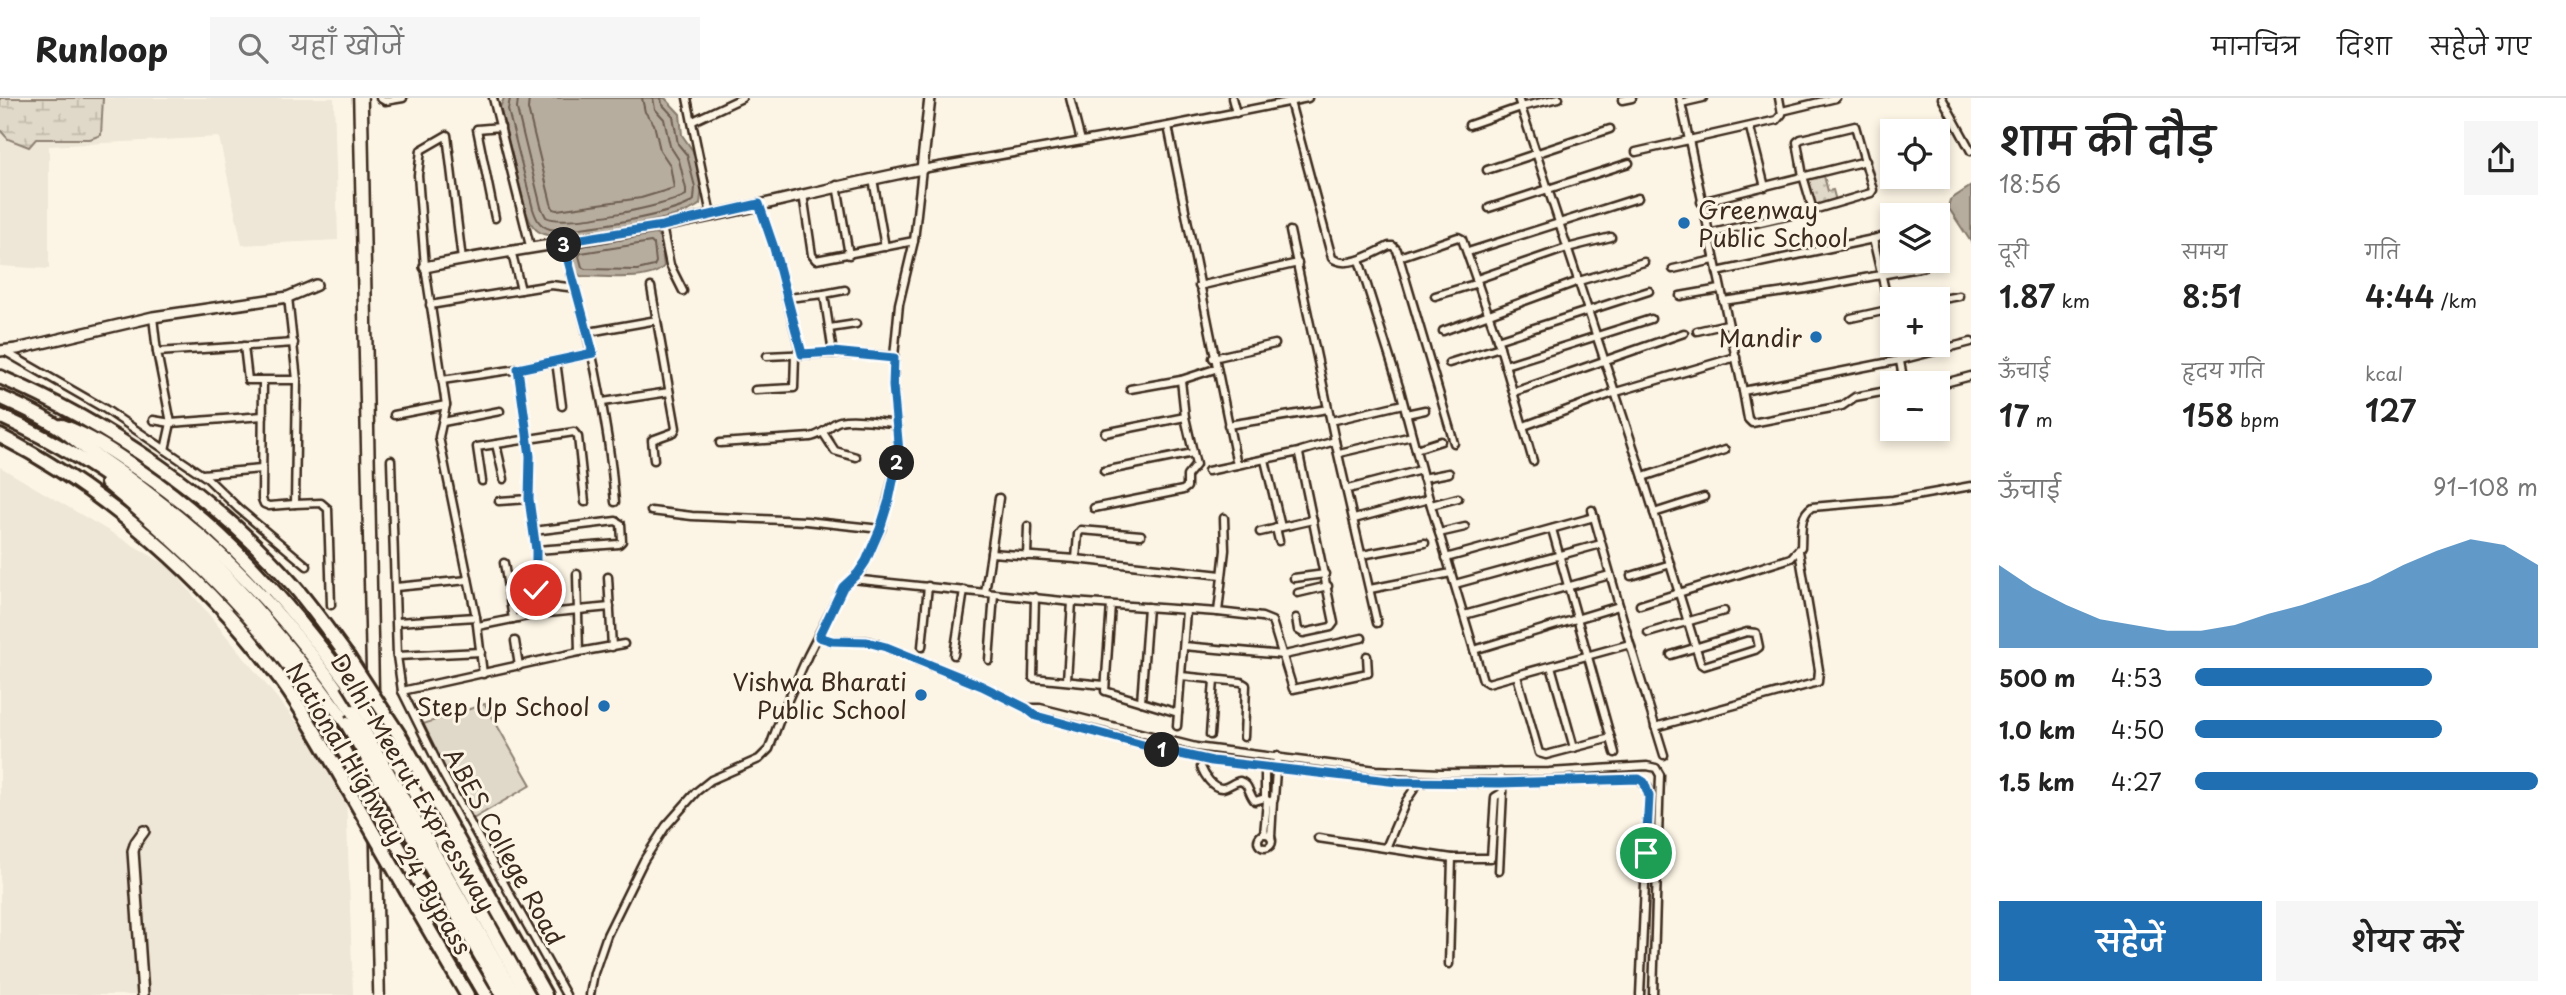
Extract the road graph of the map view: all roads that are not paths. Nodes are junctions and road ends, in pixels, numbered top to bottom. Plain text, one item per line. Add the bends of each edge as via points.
1 (380, 98) edge
2 (403, 98) edge
3 (493, 98) edge
4 (687, 98) edge
5 (742, 98) edge
6 (930, 98) edge
7 (1070, 98) edge
8 (1232, 98) edge
9 (1308, 98) edge
10 (1518, 98) edge
11 (1559, 98) edge
12 (1632, 98) edge
13 (1703, 98) edge
14 (1779, 98) edge
15 (1836, 98) edge
16 (1942, 98) edge
17 (1290, 100) edge
18 (1622, 100) dead end
19 (1680, 100) edge
20 (1521, 107) junction
21 (1782, 111) junction
22 (1236, 113) junction
23 (693, 121) junction
24 (1469, 125) dead end
25 (1168, 126) junction
26 (501, 127) junction
27 (1610, 128) dead end
28 (1749, 128) junction
29 (1081, 141) junction
30 (1689, 141) junction
31 (1971, 151) edge
32 (1636, 152) dead end
33 (1535, 153) junction
34 (1866, 161) junction
35 (1629, 163) dead end
36 (922, 169) junction
37 (1487, 170) dead end
38 (1803, 176) junction
39 (873, 179) junction
40 (837, 186) junction
41 (1765, 187) junction
42 (1548, 190) junction
43 (803, 194) junction
44 (1638, 198) dead end
45 (1701, 202) junction
46 (759, 204) junction
47 (1489, 208) dead end
48 (1813, 210) junction
49 (711, 215) junction
50 (495, 218) dead end
51 (1559, 222) junction
52 (662, 226) junction
53 (1290, 231) dead end
54 (1708, 234) junction
55 (1611, 237) dead end
56 (1880, 237) edge
57 (1873, 239) junction
58 (563, 242) junction
59 (914, 242) junction
60 (530, 246) junction
61 (886, 247) junction
62 (1567, 248) junction
63 (511, 250) junction
64 (1468, 252) junction
65 (849, 255) junction
66 (1399, 257) junction
67 (462, 260) junction
68 (1359, 260) junction
69 (1714, 260) junction
70 (1644, 262) dead end
71 (1298, 263) junction
72 (425, 267) junction
73 (1673, 270) dead end
74 (1717, 272) junction
75 (1888, 273) edge
76 (1882, 274) junction
77 (1478, 281) junction
78 (1579, 281) junction
79 (316, 285) dead end
80 (1199, 286) junction
81 (651, 287) dead end
82 (1885, 287) edge
83 (576, 288) junction
84 (1720, 289) junction
85 (521, 290) junction
86 (845, 290) dead end
87 (1649, 290) dead end
88 (683, 291) dead end
89 (824, 294) junction
90 (1435, 296) dead end
91 (1680, 296) dead end
92 (1959, 296) dead end
93 (288, 297) junction
94 (787, 298) junction
95 (1950, 298) edge
96 (1723, 301) junction
97 (430, 305) junction
98 (1588, 310) junction
99 (1880, 311) edge
100 (1489, 315) junction
101 (153, 317) junction
102 (1851, 318) dead end
103 (1651, 319) dead end
104 (657, 320) junction
105 (856, 324) dead end
106 (1727, 324) junction
107 (830, 328) junction
108 (1443, 331) dead end
109 (1697, 331) dead end
110 (589, 332) junction
111 (1684, 333) dead end
112 (1597, 334) junction
113 (1971, 342) edge
114 (294, 343) junction
115 (1275, 344) dead end
116 (1499, 344) junction
117 (244, 346) junction
118 (1, 351) edge
119 (157, 352) junction
120 (833, 352) junction
121 (593, 353) junction
122 (798, 355) junction
123 (767, 356) dead end
124 (1736, 357) junction
125 (1899, 357) edge
126 (894, 358) junction
127 (1213, 358) junction
128 (1605, 360) junction
129 (1900, 360) junction
130 (556, 361) junction
131 (1448, 363) dead end
132 (1505, 365) junction
133 (0, 369) edge
134 (518, 369) junction
135 (1215, 369) junction
136 (1902, 371) edge
137 (1971, 376) edge
138 (0, 377) edge
139 (297, 380) junction
140 (442, 380) junction
141 (1181, 380) junction
142 (263, 381) junction
143 (1950, 382) edge
144 (26, 388) junction
145 (1130, 389) dead end
146 (755, 390) dead end
147 (1742, 391) junction
148 (669, 392) junction
149 (1514, 392) junction
150 (1616, 392) junction
151 (1880, 392) edge
152 (0, 397) edge
153 (603, 402) junction
154 (1404, 404) junction
155 (446, 405) junction
156 (562, 406) dead end
157 (1328, 408) junction
158 (1425, 410) dead end
159 (500, 411) dead end
160 (1406, 414) junction
161 (394, 415) dead end
162 (0, 416) edge
163 (263, 416) junction
164 (1185, 417) junction
165 (153, 420) dead end
166 (1331, 421) junction
167 (443, 422) junction
168 (171, 423) junction
169 (896, 424) junction
170 (1228, 425) junction
171 (1524, 426) junction
172 (1105, 433) dead end
173 (824, 434) junction
174 (0, 436) edge
175 (1412, 436) junction
176 (528, 440) junction
177 (1335, 441) junction
178 (1441, 441) dead end
179 (720, 443) dead end
180 (1454, 443) dead end
181 (496, 444) junction
182 (1416, 449) junction
183 (165, 450) junction
184 (1725, 450) dead end
185 (1299, 452) junction
186 (1193, 453) junction
187 (1339, 453) junction
188 (856, 457) dead end
189 (391, 460) dead end
190 (654, 460) dead end
191 (1265, 460) junction
192 (1533, 461) dead end
193 (1237, 466) junction
194 (106, 467) junction
195 (262, 468) junction
196 (1421, 470) junction
197 (1104, 471) dead end
198 (1208, 471) dead end
199 (1449, 473) dead end
200 (202, 474) junction
201 (1643, 477) junction
202 (1423, 478) junction
203 (504, 479) dead end
204 (482, 481) dead end
205 (1971, 486) edge
206 (1348, 489) junction
207 (1704, 497) dead end
208 (999, 498) dead end
209 (1458, 498) dead end
210 (529, 499) junction
211 (499, 501) dead end
212 (585, 502) dead end
213 (615, 502) dead end
214 (1430, 502) junction
215 (295, 504) junction
216 (1094, 508) dead end
217 (651, 511) dead end
218 (1654, 513) junction
219 (1224, 518) dead end
220 (1354, 519) junction
221 (1313, 520) junction
222 (1028, 526) dead end
223 (1465, 527) dead end
224 (1279, 528) junction
225 (880, 529) junction
226 (1552, 529) junction
227 (533, 531) junction
228 (1260, 532) dead end
229 (1439, 533) junction
230 (1141, 535) dead end
231 (1279, 541) dead end
232 (1425, 543) dead end
233 (1601, 544) junction
234 (536, 550) junction
235 (1799, 551) junction
236 (991, 553) junction
237 (1362, 555) junction
238 (1027, 556) junction
239 (1559, 556) junction
240 (1446, 558) junction
241 (1076, 559) junction
242 (504, 562) dead end
243 (1671, 564) junction
244 (307, 566) dead end
245 (1451, 573) junction
246 (577, 574) dead end
247 (1325, 574) junction
248 (1221, 575) junction
249 (1610, 575) junction
250 (1630, 576) dead end
251 (608, 577) dead end
252 (1294, 578) dead end
253 (852, 579) junction
254 (468, 580) junction
255 (1455, 584) junction
256 (928, 586) junction
257 (1328, 586) junction
258 (1568, 586) junction
259 (396, 587) junction
260 (1370, 589) junction
261 (964, 590) junction
262 (1680, 592) junction
263 (985, 593) junction
264 (1298, 593) dead end
265 (994, 594) junction
266 (1035, 597) junction
267 (1072, 603) junction
268 (331, 605) dead end
269 (1111, 605) junction
270 (1640, 605) dead end
271 (1619, 606) junction
272 (610, 607) junction
273 (1148, 607) junction
274 (578, 610) junction
275 (1186, 611) junction
276 (1724, 611) dead end
277 (1218, 612) junction
278 (537, 614) junction
279 (1464, 615) junction
280 (476, 617) junction
281 (1296, 618) dead end
282 (1577, 618) junction
283 (513, 619) junction
284 (397, 622) junction
285 (1688, 622) junction
286 (1377, 623) dead end
287 (478, 626) junction
288 (1648, 633) dead end
289 (819, 637) junction
290 (1362, 638) dead end
291 (516, 641) dead end
292 (624, 644) dead end
293 (1630, 644) junction
294 (922, 646) dead end
295 (1184, 646) junction
296 (612, 647) junction
297 (1696, 648) junction
298 (1474, 650) junction
299 (481, 652) junction
300 (579, 652) junction
301 (954, 655) dead end
302 (1284, 655) junction
303 (1588, 655) junction
304 (1671, 655) dead end
305 (397, 656) junction
306 (1367, 656) dead end
307 (989, 660) dead end
308 (519, 666) junction
309 (1551, 666) junction
310 (483, 674) junction
311 (1181, 676) junction
312 (1517, 676) junction
313 (1067, 680) junction
314 (1214, 680) junction
315 (1104, 685) junction
316 (402, 691) junction
317 (1140, 702) junction
318 (1026, 708) junction
319 (1178, 713) junction
320 (1177, 726) dead end
321 (1655, 727) junction
322 (1210, 734) dead end
323 (1244, 737) dead end
324 (1611, 738) junction
325 (1574, 748) junction
326 (1615, 752) dead end
327 (1266, 755) junction
328 (1277, 755) junction
329 (1664, 755) dead end
330 (1265, 766) junction
331 (1201, 767) dead end
332 (1276, 767) junction
333 (1620, 768) junction
334 (1399, 771) junction
335 (1500, 772) junction
336 (1623, 778) junction
337 (1398, 782) junction
338 (1419, 782) junction
339 (1500, 783) junction
340 (391, 787) junction
341 (1503, 792) junction
342 (1268, 800) junction
343 (144, 831) dead end
344 (1267, 835) dead end
345 (1318, 838) dead end
346 (1386, 848) junction
347 (1452, 858) junction
348 (1499, 872) dead end
349 (1642, 944) junction
350 (1654, 945) junction
351 (1449, 964) dead end
352 (143, 995) edge
353 (467, 995) edge
354 (486, 995) edge
355 (503, 995) edge
356 (515, 995) edge
357 (528, 995) edge
358 (545, 995) edge
359 (565, 995) edge
360 (590, 995) edge
361 (1640, 995) edge
362 (1653, 995) edge

1 - 2 street
3 - 26 street
4 - 23 street
5 - 23 street
6 - 36 street
7 - 29 street
8 - 22 street
9 - 17 street
10 - 20 street
11 - 20 street
12 - 18 street
13 - 19 street
14 - 21 street
15 - 21 street
16 - 31 street
17 - 22 street
17 - 68 street via 1329,253 1335,261
19 - 30 street
20 - 24 street
20 - 33 street
21 - 28 street via 1777,120
22 - 25 street
23 - 49 street
25 - 29 street
25 - 80 street
26 - 50 street via 477,129
26 - 60 street
27 - 33 street
28 - 30 street
28 - 41 street
29 - 36 street
30 - 32 street
30 - 45 street
33 - 37 street
33 - 42 street
34 - 38 street
34 - 38 street via 1853,126 1798,140
34 - 48 street via 1871,193
35 - 42 street
36 - 39 street
36 - 59 street
38 - 41 street
38 - 48 street
39 - 40 street
39 - 61 street
40 - 43 street
40 - 65 street
41 - 45 street
42 - 47 street
42 - 51 street
43 - 46 street
43 - 65 street via 813,258
44 - 51 street
45 - 54 street
46 - 49 street
46 - 94 street
48 - 54 street
49 - 52 street
51 - 62 street
51 - 64 street
52 - 58 street
52 - 88 street via 670,265
53 - 71 street
54 - 69 street
55 - 62 street
56 - 57 street
57 - 74 street
57 - 76 street
58 - 60 street
58 - 83 street
59 - 61 street
59 - 126 street via 899,304
60 - 63 street
61 - 65 street
62 - 77 street
62 - 78 street
63 - 67 street
63 - 85 street
64 - 66 street via 1460,237
64 - 77 street
66 - 68 street via 1393,246
66 - 180 street
67 - 72 street
67 - 72 street via 447,135 423,147 419,155
68 - 154 street
69 - 73 street
69 - 74 street
70 - 78 street
71 - 80 street
71 - 157 street
72 - 97 street
74 - 84 street
75 - 76 street
76 - 82 street
76 - 96 street
77 - 90 street
77 - 100 street
78 - 98 street
78 - 100 street
79 - 93 street
80 - 127 street
81 - 104 street
83 - 85 street via 557,285
83 - 110 street
84 - 91 street
84 - 96 street
85 - 97 street
86 - 89 street
87 - 98 street
89 - 94 street
89 - 107 street
92 - 95 street
93 - 101 street
93 - 114 street
94 - 122 street
96 - 106 street
97 - 140 street
98 - 112 street
98 - 116 street
99 - 102 street
100 - 108 street
100 - 116 street
101 - 118 street
101 - 119 street
103 - 112 street
104 - 110 street
104 - 148 street
105 - 107 street
106 - 109 street
106 - 124 street
107 - 120 street
110 - 121 street
111 - 128 street
112 - 128 street
112 - 132 street
113 - 129 street
114 - 117 street
114 - 139 street
115 - 127 street
116 - 131 street
116 - 132 street
117 - 119 street
117 - 142 street via 248,380
118 - 183 street via 105,409
119 - 168 street
120 - 122 street
120 - 126 street
121 - 130 street
121 - 153 street
122 - 123 street
122 - 146 street via 794,388
124 - 147 street
124 - 150 street
125 - 129 street
126 - 169 street
127 - 135 street
128 - 149 street
128 - 150 street
129 - 136 street
129 - 147 street
130 - 134 street
130 - 156 street
132 - 149 street
133 - 144 highway
134 - 140 street
134 - 176 street
135 - 141 street
135 - 170 street
137 - 143 street
138 - 144 highway
139 - 142 street
139 - 215 street
140 - 155 street
141 - 145 street
141 - 164 street
142 - 163 street
144 - 358 highway, bridge via 119,438 183,485 262,553 309,604 401,738
147 - 151 street via 1752,423 1842,406 1854,397
148 - 153 street
148 - 190 street via 676,430 652,440
149 - 171 street
150 - 171 street
150 - 201 street
152 - 194 highway, Delhi-Meerut Expressway via 55,424
153 - 213 street
154 - 160 street
154 - 166 street
155 - 161 street
155 - 167 street
157 - 166 street
157 - 170 street
158 - 160 street
159 - 167 street
160 - 175 street
162 - 194 highway via 77,458
163 - 168 street
163 - 195 street
164 - 172 street
164 - 186 street
165 - 168 street
166 - 177 street
167 - 254 street via 439,437
168 - 183 street
169 - 173 street via 838,421
169 - 225 street via 899,452
170 - 193 street
171 - 192 street
173 - 179 street
173 - 188 street via 835,451
174 - 353 highway, National Highway 24 Bypass, bridge via 102,499 187,575 263,657 311,723
175 - 182 street
175 - 187 street
176 - 181 street
176 - 210 street
176 - 212 street via 577,434
177 - 185 street
177 - 187 street
178 - 182 street
181 - 203 street
181 - 204 street via 476,448
182 - 196 street
183 - 200 street
184 - 201 street
185 - 191 street
185 - 221 street
186 - 197 street
186 - 216 street via 1196,467 1183,491
187 - 206 street
189 - 259 street, ABES College Road
191 - 193 street
191 - 224 street
193 - 198 street
194 - 340 highway, Delhi-Meerut Expressway, bridge via 189,540 269,621 350,717
194 - 354 highway, bridge via 252,618 303,684
194 - 357 highway, bridge via 168,490 234,547 308,628 402,771
195 - 200 street
195 - 215 street via 264,504
196 - 202 street
196 - 206 street
199 - 202 street
200 - 244 street
201 - 218 street
202 - 214 street
205 - 235 street via 1812,508 1803,518
206 - 220 street
207 - 218 street
208 - 236 street
209 - 214 street
210 - 211 street
210 - 227 street
214 - 220 street
214 - 229 street
215 - 268 street via 321,503 328,509
217 - 225 street
218 - 243 street
219 - 248 street via 1226,550
220 - 237 street
221 - 224 street
221 - 247 street
222 - 238 street
223 - 229 street
224 - 228 street
224 - 231 street
225 - 253 street via 862,569
226 - 233 street via 1593,514
226 - 239 street
226 - 240 street
227 - 234 street
227 - 234 street via 621,524 620,543
229 - 240 street
230 - 241 street via 1081,530
232 - 237 street
233 - 239 street
233 - 249 street
234 - 278 street
235 - 262 street via 1791,558
235 - 321 street via 1818,682
236 - 238 street
236 - 263 street
237 - 260 street
238 - 241 street
239 - 255 street
239 - 258 street
240 - 245 street
241 - 248 street
242 - 283 street
243 - 250 street
243 - 262 street
245 - 255 street
245 - 260 street
246 - 274 street
247 - 252 street
247 - 257 street
248 - 277 street
249 - 258 street
249 - 271 street
251 - 272 street
253 - 256 street
253 - 289 street via 843,587
254 - 259 street
254 - 280 street
255 - 279 street
256 - 261 street
256 - 294 street
257 - 264 street
257 - 281 street via 1333,625 1301,633
258 - 279 street
258 - 282 street
259 - 284 street, ABES College Road
260 - 286 street
261 - 263 street
261 - 301 street
262 - 270 street
262 - 285 street
263 - 265 street
265 - 266 street
265 - 307 street
266 - 267 street
266 - 313 street via 1031,675 1036,680
267 - 269 street
267 - 313 street
269 - 273 street
269 - 315 street
271 - 282 street
271 - 293 street
272 - 274 street
272 - 296 street
273 - 275 street
273 - 317 street
274 - 278 street
274 - 300 street
275 - 277 street
275 - 295 street
276 - 285 street
277 - 302 street via 1268,618
278 - 283 street
279 - 298 street
280 - 284 street
280 - 287 street
282 - 298 street
282 - 303 street
283 - 287 street
284 - 305 street, ABES College Road
285 - 288 street
285 - 297 street
287 - 299 street
289 - 318 street via 886,647
289 - 360 street via 769,749 759,759 725,772 696,792 644,860 607,935
290 - 302 street
291 - 308 street
292 - 296 street
293 - 303 street
293 - 321 street
295 - 302 street
295 - 311 street
296 - 300 street
297 - 297 street via 1704,666 1755,650 1759,644 1756,634 1750,632
297 - 304 street
298 - 312 street via 1485,682
299 - 305 street
299 - 310 street
300 - 308 street
302 - 306 street via 1293,690 1368,673
303 - 309 street
303 - 324 street
305 - 316 street, ABES College Road
308 - 310 street
309 - 312 street
309 - 325 street
310 - 316 street
311 - 314 street
311 - 319 street
312 - 325 street via 1539,752 1546,755
313 - 315 street
314 - 322 street
314 - 323 street via 1246,685
315 - 317 street via 1109,694
316 - 359 street, ABES College Road
317 - 319 street
318 - 327 street via 1196,747
318 - 330 street via 1036,716 1158,749
319 - 320 street
321 - 329 street
324 - 325 street
324 - 326 street
327 - 328 street
327 - 330 street
328 - 332 street
328 - 334 street
330 - 332 street
330 - 342 street
331 - 342 street via 1217,787 1240,781 1255,801
332 - 337 street
332 - 342 street
333 - 335 street
333 - 336 street
333 - 350 street via 1651,767 1660,775
334 - 335 street
334 - 337 street
335 - 339 street
336 - 339 street
336 - 349 street via 1644,782 1649,796
337 - 338 street
338 - 339 street
338 - 346 street
339 - 341 street
340 - 355 highway, Delhi-Meerut Expressway
340 - 356 highway, Delhi-Meerut Expressway
341 - 347 street via 1494,797 1491,858
341 - 348 street
342 - 344 street
343 - 352 street via 133,851
345 - 346 street
346 - 347 street
347 - 351 street
349 - 350 street
349 - 361 street
350 - 362 street

